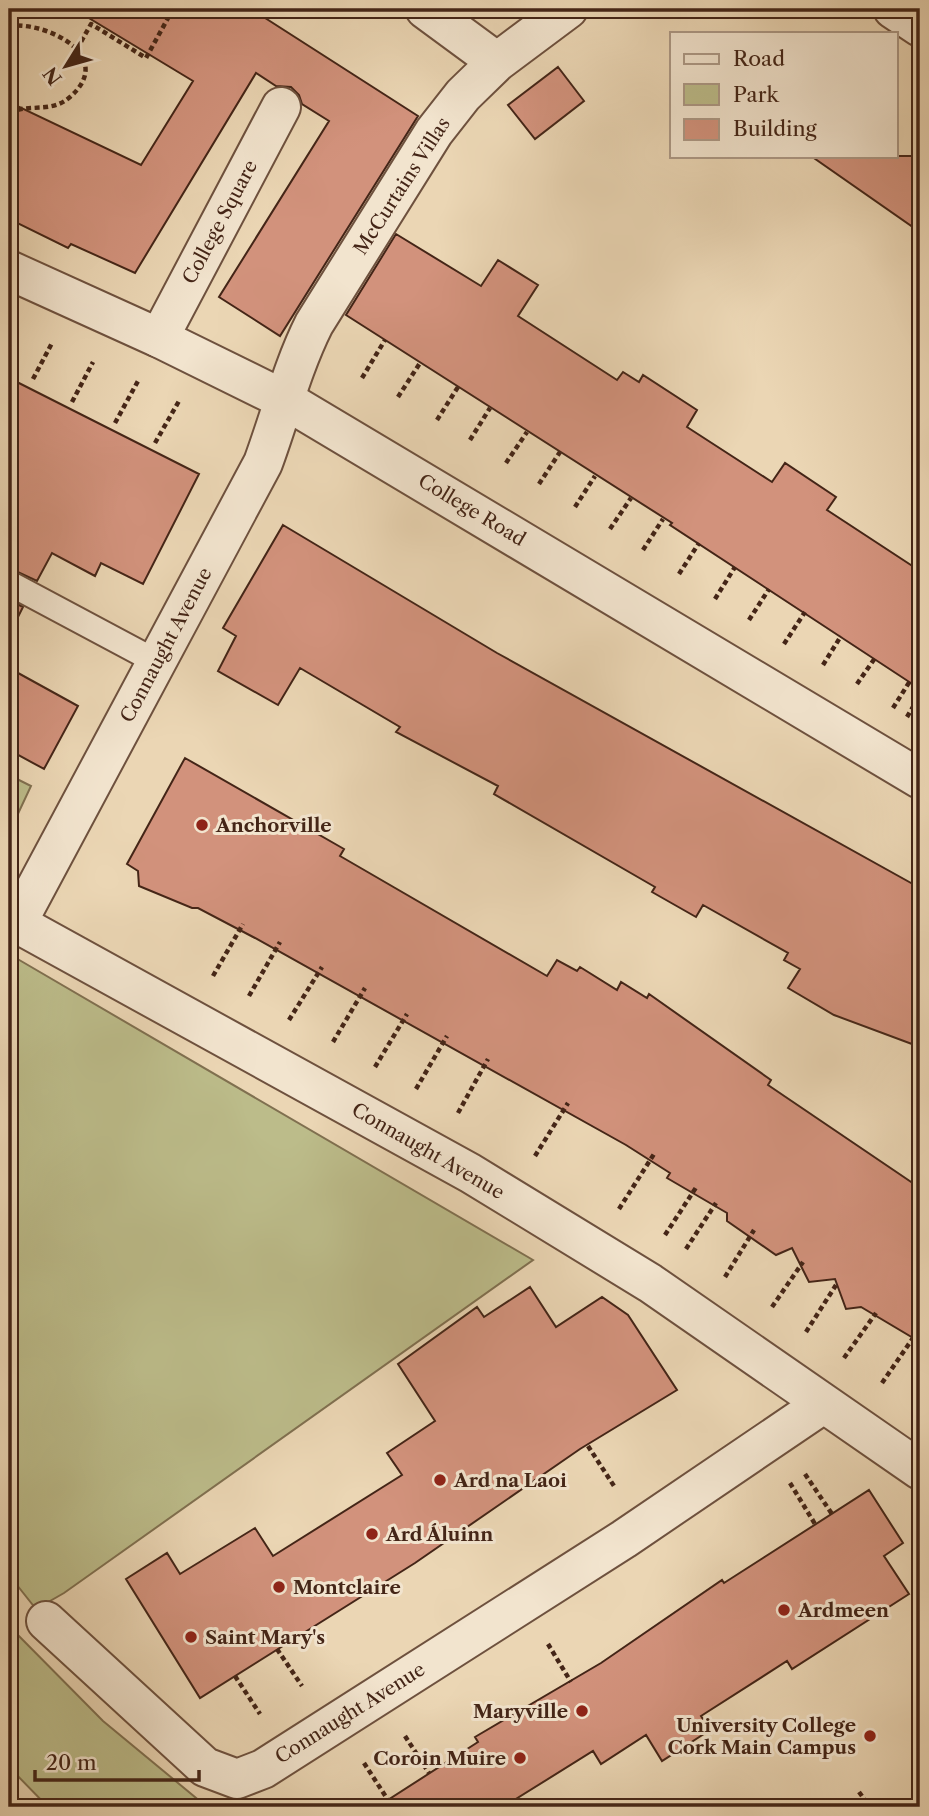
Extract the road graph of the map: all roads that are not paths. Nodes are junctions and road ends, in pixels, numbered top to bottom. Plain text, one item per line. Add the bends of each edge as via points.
1 (425, 9) edge
2 (568, 9) edge
3 (893, 9) edge
4 (920, 27) edge
5 (497, 62) junction
6 (281, 107) dead end
7 (9, 270) edge
8 (159, 338) junction
9 (287, 401) junction
10 (9, 583) edge
11 (157, 662) junction
12 (920, 779) edge
13 (13, 921) edge
14 (823, 1404) junction
15 (920, 1470) edge
16 (46, 1621) dead end

1 - 5 street
2 - 5 street, McCurtains Villas
3 - 4 street
5 - 9 street, McCurtains Villas via 463,94 434,132 314,324 299,355
6 - 8 street, College Square
7 - 8 street, College Road
8 - 9 street, College Road
9 - 11 street, Connaught Avenue via 262,463
9 - 12 street, College Road
10 - 11 lane
11 - 13 street, Connaught Avenue
13 - 14 street, Connaught Avenue via 470,1173 650,1283
14 - 15 street, Connaught Avenue
14 - 16 street, Connaught Avenue via 624,1539 263,1769 237,1779 205,1767

